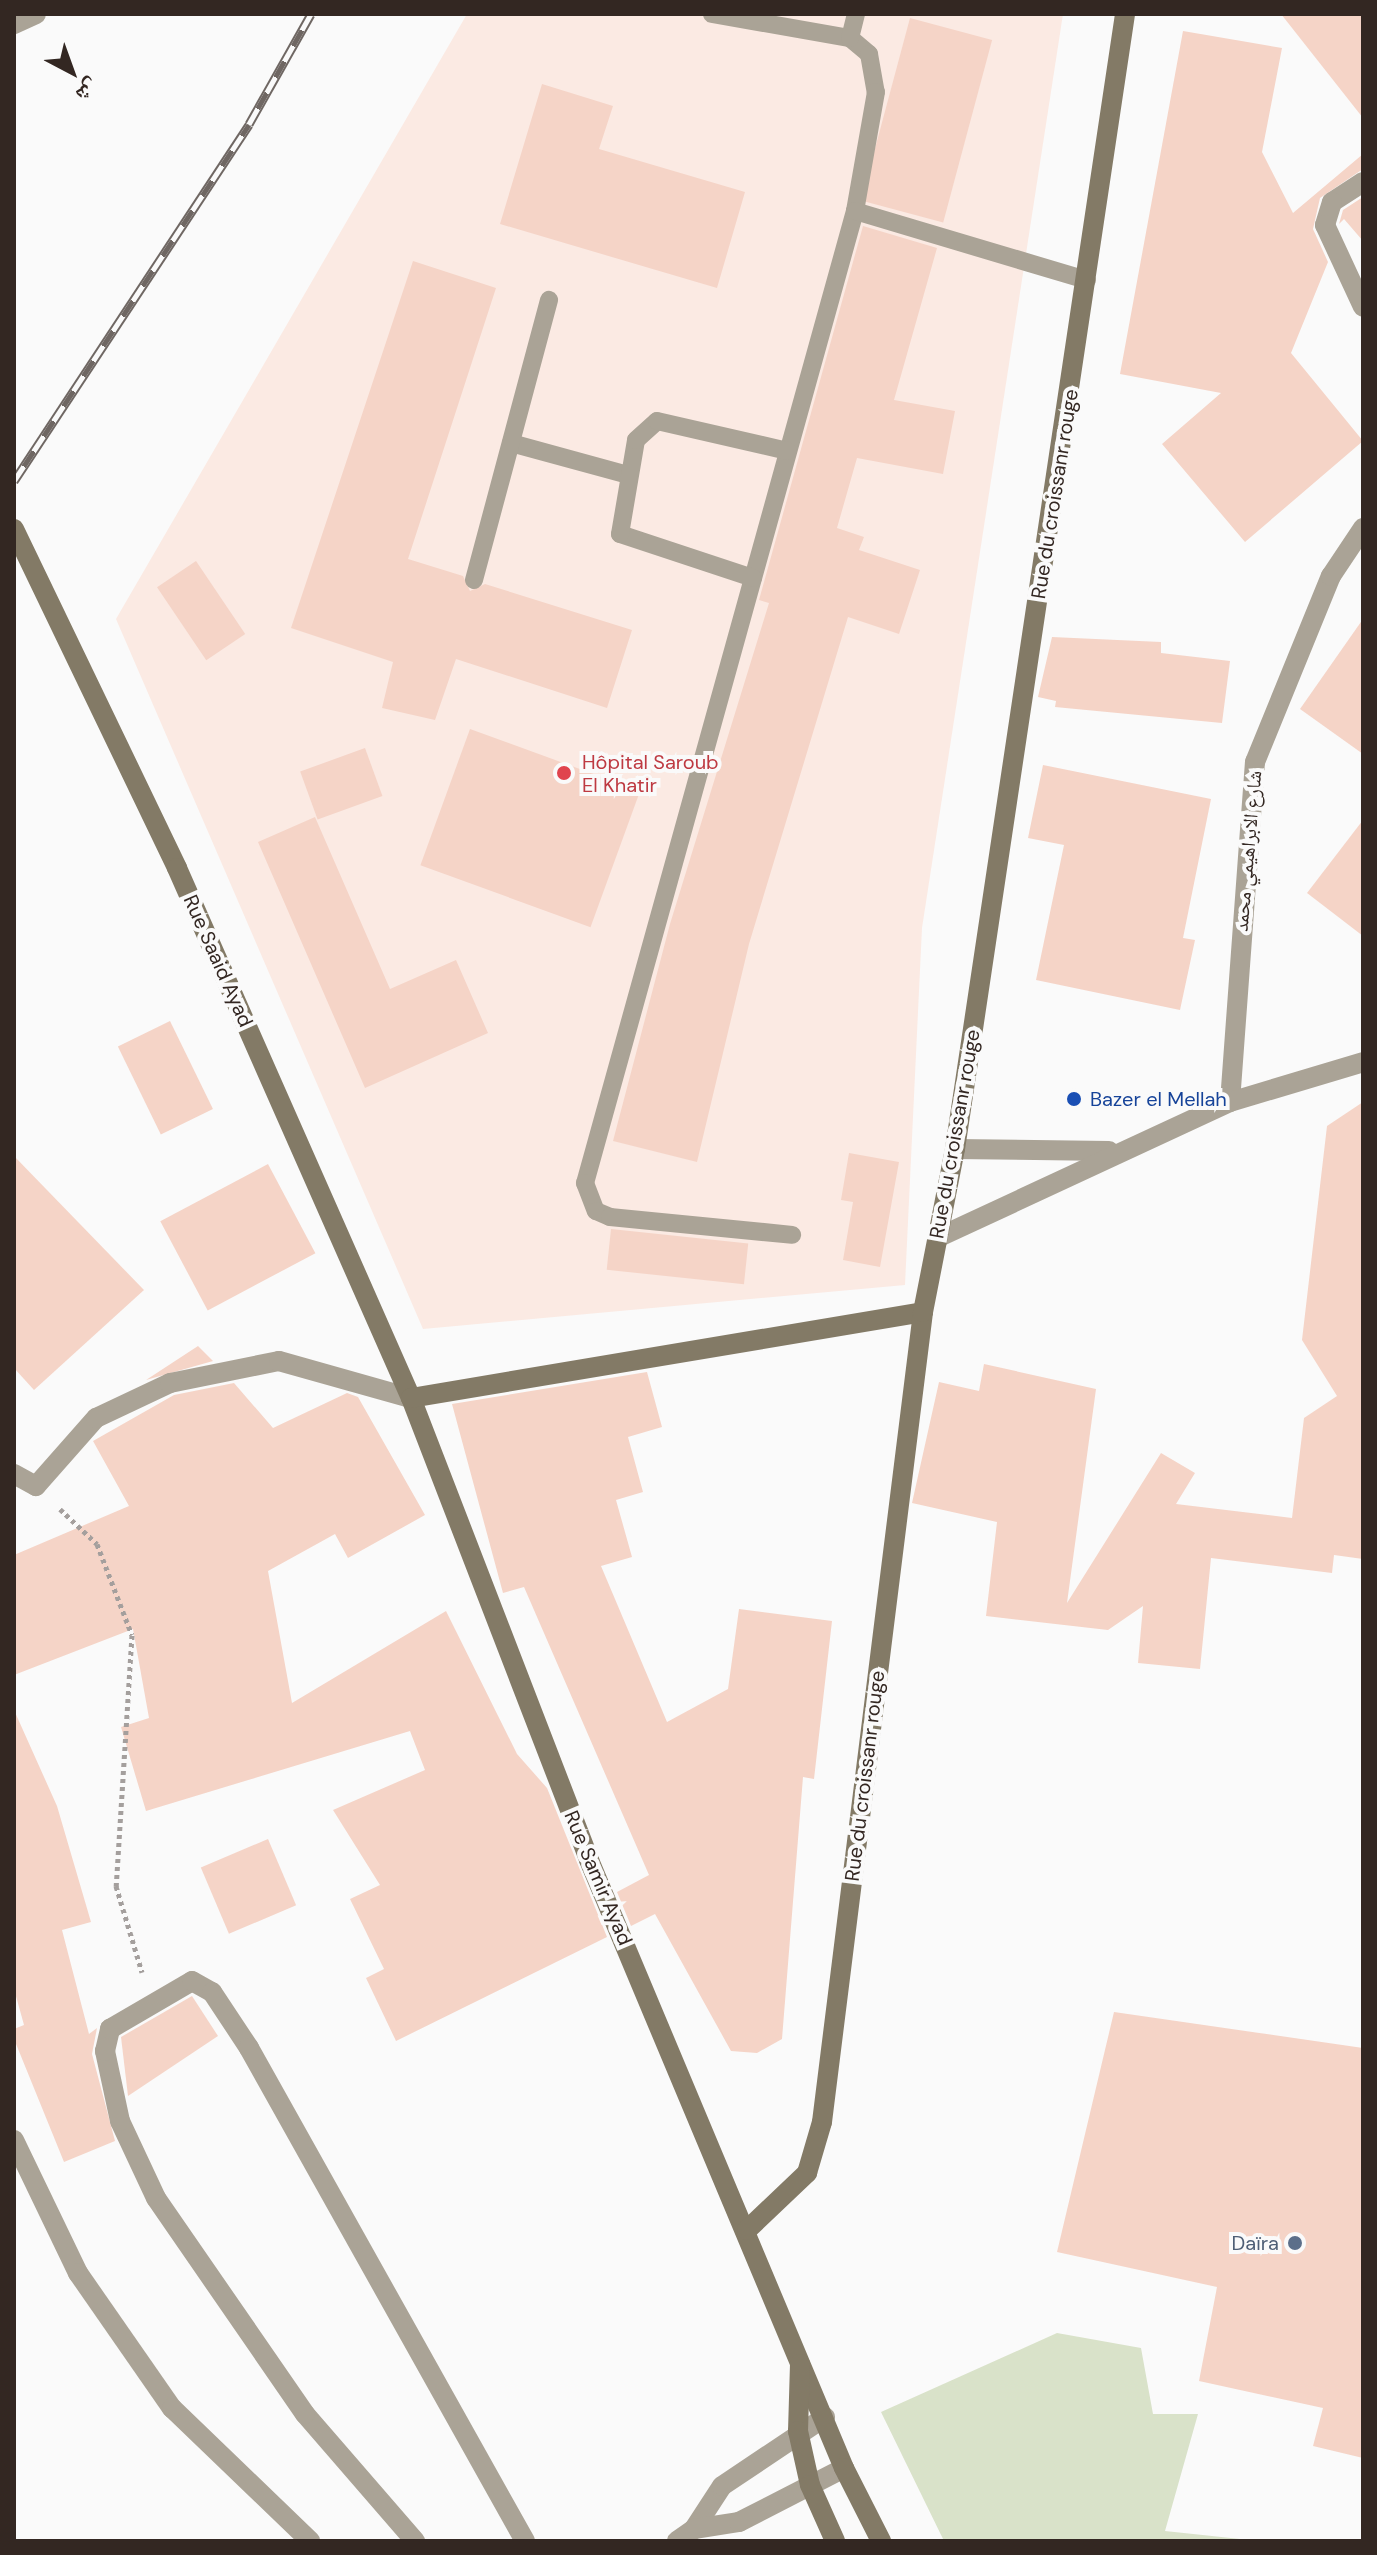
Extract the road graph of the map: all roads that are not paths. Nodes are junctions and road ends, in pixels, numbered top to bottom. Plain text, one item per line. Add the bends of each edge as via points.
1 (36, 14) edge
2 (712, 14) edge
3 (856, 14) edge
4 (1125, 14) edge
5 (14, 24) edge
6 (850, 38) junction
7 (1363, 182) edge
8 (855, 211) junction
9 (1087, 280) junction
10 (549, 300) dead end
11 (1363, 307) edge
12 (511, 443) junction
13 (788, 451) junction
14 (628, 475) junction
15 (1363, 528) edge
16 (14, 529) edge
17 (753, 578) junction
18 (474, 580) dead end
19 (1363, 1062) edge
20 (1230, 1102) junction
21 (955, 1149) junction
22 (1113, 1151) junction
23 (792, 1235) dead end
24 (937, 1238) junction
25 (923, 1312) junction
26 (411, 1398) junction
27 (14, 1474) edge
28 (14, 2140) edge
29 (747, 2230) junction
30 (801, 2352) junction
31 (825, 2417) junction
32 (798, 2431) junction
33 (844, 2468) junction
34 (810, 2485) junction
35 (686, 2535) edge
36 (310, 2541) edge
37 (415, 2541) edge
38 (525, 2541) edge
39 (835, 2541) edge
40 (881, 2541) edge

1 - 5 street
2 - 6 lane
3 - 6 lane
4 - 9 street, Rue du croissanr rouge
6 - 8 lane via 869,54 876,72
7 - 11 street via 1332,202 1325,225
8 - 9 lane
8 - 13 lane
9 - 21 street, Rue du croissanr rouge
10 - 12 lane
12 - 14 lane
12 - 18 lane
13 - 14 lane via 657,421 636,440
13 - 17 lane
14 - 17 lane via 616,523 628,541
15 - 20 street, شارع الابراهيمي محمد via 1331,576 1255,762
16 - 26 street, Rue Saaid Ayad via 177,868
17 - 23 lane via 585,1183 596,1211 610,1217
19 - 20 street
20 - 22 street
21 - 22 street
21 - 24 street, Rue du croissanr rouge
22 - 24 street
24 - 25 street, Rue du croissanr rouge
25 - 26 street
25 - 29 street, Rue du croissanr rouge via 822,2122 807,2173
26 - 27 street via 279,1361 170,1383 96,1418 36,1486
26 - 29 street, Rue Samir Ayad via 589,1860
28 - 36 street via 78,2273 172,2408
29 - 30 street, Rue Samir Ayad
30 - 31 street, Rue Samir Ayad
30 - 32 street, Rue Samir Ayad
31 - 32 street
31 - 33 street, Rue Samir Ayad
32 - 34 street, Rue Samir Ayad
32 - 35 street via 722,2486
33 - 34 street
33 - 40 street, Rue Samir Ayad
34 - 35 street via 739,2522
34 - 39 street, Rue Samir Ayad
37 - 38 street via 305,2414 156,2198 120,2121 105,2051 110,2029 151,2000 192,1981 212,1992

